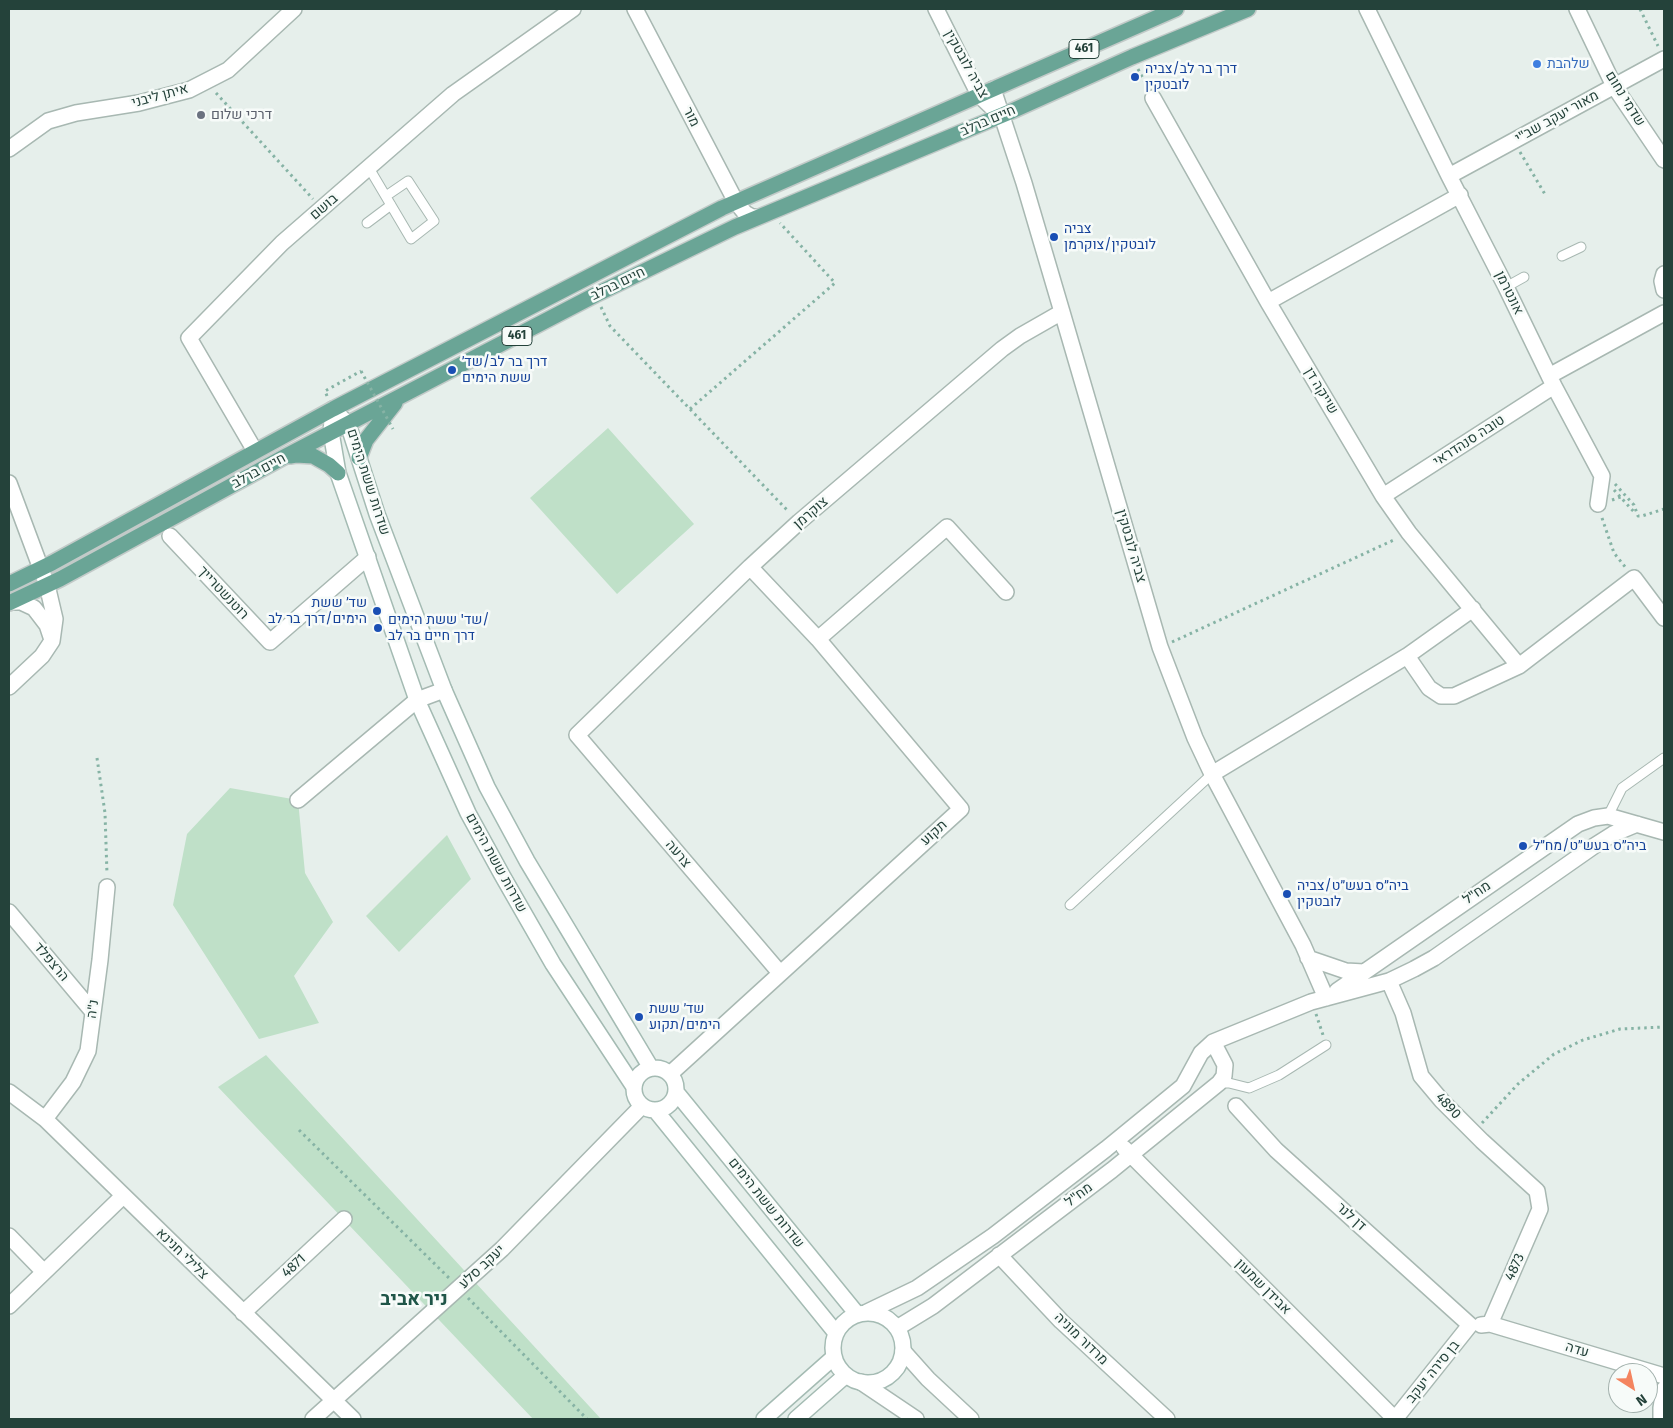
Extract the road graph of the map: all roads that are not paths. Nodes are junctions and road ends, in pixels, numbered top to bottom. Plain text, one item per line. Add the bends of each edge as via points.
1 (294, 9) edge
2 (573, 9) edge
3 (635, 9) edge
4 (936, 9) edge
5 (1176, 9) edge
6 (1248, 9) edge
7 (1367, 9) edge
8 (1576, 9) edge
9 (1662, 54) edge
10 (1614, 86) junction
11 (986, 92) junction
12 (1153, 98) road end
13 (1001, 116) junction
14 (9, 149) edge
15 (1664, 160) edge
16 (369, 168) junction
17 (1449, 176) junction
18 (1460, 195) junction
19 (389, 200) junction
20 (736, 202) junction
21 (763, 214) junction
22 (367, 223) dead end
23 (1581, 247) dead end
24 (1562, 256) dead end
25 (1664, 274) edge
26 (1524, 277) dead end
27 (1506, 287) junction
28 (1664, 290) edge
29 (1268, 302) junction
30 (1062, 312) junction
31 (1664, 313) edge
32 (1551, 381) junction
33 (402, 396) junction
34 (333, 408) junction
35 (348, 424) junction
36 (331, 432) junction
37 (255, 451) junction
38 (282, 458) junction
39 (359, 458) junction
40 (338, 473) junction
41 (9, 483) edge
42 (1384, 496) junction
43 (1598, 504) road end
44 (170, 536) dead end
45 (368, 557) junction
46 (750, 567) junction
47 (41, 569) junction
48 (9, 584) edge
49 (47, 585) junction
50 (1006, 592) dead end
51 (10, 603) edge
52 (1473, 609) junction
53 (1664, 618) edge
54 (818, 639) junction
55 (52, 641) junction
56 (1407, 656) junction
57 (1519, 666) junction
58 (9, 687) edge
59 (444, 690) junction
60 (417, 700) junction
61 (577, 735) joint
62 (1664, 758) edge
63 (1212, 774) junction
64 (298, 800) dead end
65 (1608, 816) junction
66 (1637, 824) junction
67 (1664, 832) edge
68 (107, 887) road end
69 (1070, 906) dead end
70 (9, 912) edge
71 (1308, 958) junction
72 (1364, 972) junction
73 (780, 973) junction
74 (1390, 981) junction
75 (1319, 1000) junction
76 (93, 1012) junction
77 (1214, 1042) junction
78 (1326, 1045) road end
79 (651, 1068) junction
80 (670, 1074) junction
81 (1219, 1083) junction
82 (634, 1087) junction
83 (9, 1092) edge
84 (676, 1092) junction
85 (1236, 1106) dead end
86 (649, 1108) junction
87 (45, 1119) junction
88 (1117, 1139) junction
89 (1130, 1154) junction
90 (123, 1196) junction
91 (1540, 1209) joint
92 (344, 1219) dead end
93 (9, 1236) edge
94 (999, 1255) junction
95 (44, 1272) junction
96 (9, 1306) edge
97 (243, 1313) junction
98 (862, 1313) junction
99 (1490, 1324) junction
100 (1470, 1325) junction
101 (898, 1328) junction
102 (836, 1333) junction
103 (903, 1351) junction
104 (834, 1357) junction
105 (846, 1375) junction
106 (1664, 1376) edge
107 (861, 1382) junction
108 (1664, 1389) edge
109 (334, 1401) junction
110 (314, 1419) edge
111 (352, 1419) edge
112 (764, 1419) edge
113 (796, 1419) edge
114 (916, 1419) edge
115 (971, 1419) edge
116 (1167, 1419) edge
117 (1395, 1419) edge
118 (1661, 1419) edge

1 - 14 street, איתן ליבני via 228,70 189,90 48,120
2 - 16 street, בושם via 453,94
3 - 20 street, מור
4 - 11 street, צביה לובטקין
5 - 11 main road, חיים ברלב / 461
6 - 13 main road, חיים ברלב / 461
7 - 17 street, אונטרמן
8 - 10 street, שדמי נחום
9 - 10 street, מאור יעקב שב"י
10 - 15 street, שדמי נחום
10 - 17 street, מאור יעקב שב"י
11 - 13 street, צביה לובטקין
11 - 20 main road, חיים ברלב / 461
12 - 29 street, שייקה דן
13 - 21 main road, חיים ברלב / 461
13 - 30 street, צביה לובטקין
16 - 19 lane
16 - 37 street, בושם via 282,243 189,338
17 - 18 street, אונטרמן
18 - 27 street, אונטרמן
18 - 29 street
19 - 19 lane via 411,239 434,222 408,181
19 - 22 lane
20 - 21 street, מור via 752,217
20 - 34 main road, חיים ברלב / 461
21 - 33 main road, חיים ברלב / 461 via 595,295
23 - 24 lane
25 - 28 street
26 - 27 lane
27 - 32 street, אונטרמן
29 - 42 street, שייקה דן
30 - 46 street, צוקרמן via 1002,349
30 - 63 street, צביה לובטקין via 1160,647
31 - 32 street, טובה סנהדראי
32 - 42 street, טובה סנהדראי
32 - 43 street, אונטרמן via 1602,476
33 - 35 main road, חיים ברלב / 461
33 - 39 main road via 377,424
34 - 35 street, שדרות ששת הימים
34 - 36 street, שדרות ששת הימים
34 - 37 main road, חיים ברלב / 461
35 - 36 main road, חיים ברלב / 461
35 - 39 street, שדרות ששת הימים
36 - 38 main road, חיים ברלב / 461
36 - 40 street, שדרות ששת הימים
37 - 47 main road, חיים ברלב / 461
38 - 40 main road via 313,456
38 - 49 main road, חיים ברלב / 461
39 - 59 street, שדרות ששת הימים
40 - 45 street, שדרות ששת הימים
41 - 47 street
42 - 52 street, שייקה דן via 1409,533
44 - 45 street, רוטנשטרייך via 270,642
45 - 60 street, שדרות ששת הימים
46 - 54 street, תקוע
46 - 61 street, צוקרמן
47 - 48 main road, חיים ברלב / 461
47 - 49 street
49 - 51 main road, חיים ברלב / 461
49 - 55 street via 55,619
50 - 54 street via 947,527
51 - 55 street via 21,602 34,608 47,625
52 - 56 street
52 - 57 street, שייקה דן
53 - 57 street via 1634,578
54 - 73 street, תקוע via 961,809
55 - 58 street via 42,656
56 - 57 street via 1429,688 1441,696 1454,696
56 - 63 street
59 - 60 street
59 - 79 street, שדרות ששת הימים via 488,787 527,861
60 - 64 street
60 - 82 street, שדרות ששת הימים via 468,813 498,867 553,964
61 - 73 street, צרעה
62 - 65 lane via 1622,788
63 - 69 lane
63 - 71 street, צביה לובטקין
65 - 66 street, מח"ל
65 - 72 street, מח"ל via 1578,824
66 - 67 street, מח"ל
66 - 74 street, מח"ל via 1594,846 1434,958
68 - 76 street, נ"ה
70 - 76 street, הרצפלד
71 - 72 street via 1346,971
71 - 75 street, צביה לובטקין
72 - 75 street, מח"ל
73 - 80 street, תקוע
74 - 75 street, מח"ל
74 - 91 street, 4890 via 1421,1076 1473,1132 1537,1191
75 - 77 street, מח"ל
76 - 87 street, נ"ה via 88,1052 72,1082
77 - 81 street via 1225,1065 1224,1076
77 - 88 street, מח"ל via 1201,1053 1183,1086
78 - 81 lane via 1279,1075 1249,1088
79 - 80 street
79 - 82 street via 639,1074
80 - 84 street
81 - 89 street, מח"ל
82 - 86 street via 637,1101
83 - 87 street, צלילי חנינא
84 - 86 street via 674,1099 663,1109
84 - 98 street, שדרות ששת הימים
85 - 100 street, דן לנר via 1276,1150
86 - 102 street, שדרות ששת הימים
86 - 109 street, יעקב סלע via 502,1249
87 - 90 street, צלילי חנינא
88 - 89 street, אבידן שמעון
88 - 98 street, מח"ל via 993,1236 917,1288
89 - 94 street, מח"ל
89 - 117 street, אבידן שמעון
90 - 95 street
90 - 97 street, צלילי חנינא
91 - 99 street, 4873
92 - 97 street, 4871
93 - 95 street
94 - 101 street, מח"ל via 933,1306
94 - 116 street, מרדור מוניה via 1061,1321
95 - 96 street
97 - 109 street, צלילי חנינא
98 - 101 street via 879,1314
98 - 102 street via 848,1318
99 - 100 street, עדה
99 - 106 street, עדה
100 - 117 street, בן סירה יעקב
101 - 103 street
102 - 104 street
103 - 107 street via 897,1368 884,1379 873,1383
103 - 115 street
104 - 105 street
104 - 112 street
105 - 107 street
105 - 113 street
107 - 114 street
108 - 118 street
109 - 110 street, יעקב סלע
109 - 111 street, צלילי חנינא

